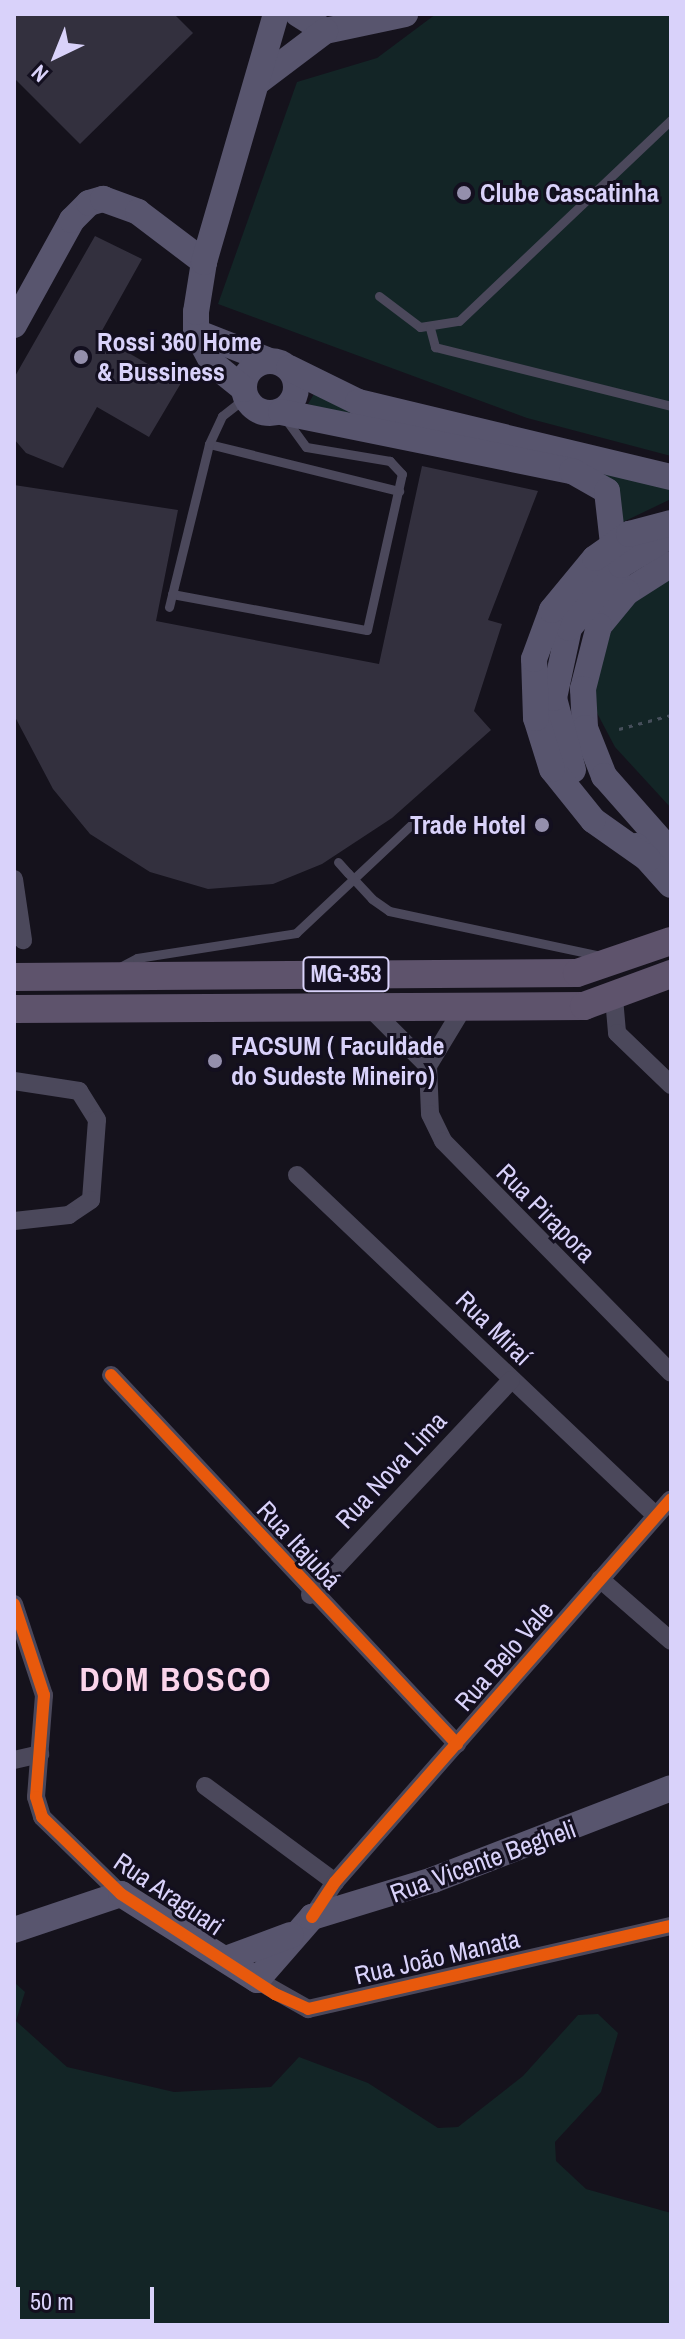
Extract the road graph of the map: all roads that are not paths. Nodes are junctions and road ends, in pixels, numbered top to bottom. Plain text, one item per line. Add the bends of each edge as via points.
1 (261, 14) edge
2 (276, 14) edge
3 (298, 14) edge
4 (403, 15) edge
5 (344, 24) edge
6 (267, 46) junction
7 (259, 81) junction
8 (671, 120) edge
9 (204, 262) junction
10 (379, 296) dead end
11 (14, 325) edge
12 (430, 328) junction
13 (196, 332) junction
14 (278, 364) junction
15 (245, 393) junction
16 (671, 406) edge
17 (281, 412) junction
18 (209, 444) junction
19 (671, 477) edge
20 (399, 491) junction
21 (671, 523) edge
22 (671, 535) edge
23 (613, 544) junction
24 (671, 564) edge
25 (172, 594) junction
26 (169, 607) dead end
27 (411, 825) dead end
28 (660, 856) edge
29 (338, 862) dead end
30 (14, 879) edge
31 (670, 884) edge
32 (23, 940) dead end
33 (671, 941) edge
34 (619, 964) junction
35 (671, 974) edge
36 (102, 976) junction
37 (14, 977) edge
38 (614, 998) junction
39 (463, 1008) junction
40 (14, 1009) edge
41 (371, 1009) junction
42 (428, 1066) junction
43 (14, 1081) edge
44 (671, 1085) edge
45 (297, 1175) dead end
46 (14, 1221) edge
47 (671, 1373) edge
48 (111, 1375) dead end
49 (511, 1380) junction
50 (671, 1499) edge
51 (656, 1516) junction
52 (600, 1579) junction
53 (310, 1595) junction
54 (14, 1604) edge
55 (671, 1641) edge
56 (457, 1744) junction
57 (40, 1754) junction
58 (14, 1760) edge
59 (205, 1786) dead end
60 (671, 1788) edge
61 (335, 1882) junction
62 (121, 1894) junction
63 (305, 1924) junction
64 (671, 1926) edge
65 (14, 1930) edge
66 (226, 1959) junction
67 (257, 1980) junction

1 - 6 main road
2 - 6 main road
3 - 5 main road
4 - 5 main road
5 - 7 main road
6 - 7 main road
7 - 9 main road
8 - 12 lane via 459,321
9 - 11 main road via 138,212 103,199 89,203 72,220
9 - 13 main road
10 - 12 lane
12 - 16 lane via 435,347
13 - 14 main road
13 - 15 main road via 213,364
14 - 15 main road via 252,367
14 - 17 main road via 297,391
14 - 19 main road via 358,402
15 - 17 main road via 264,413
15 - 18 lane via 222,416
17 - 20 lane via 306,447 390,461 402,474
17 - 23 main road via 572,471 607,491
18 - 20 lane
18 - 25 lane
20 - 25 lane via 367,630
21 - 23 main road
22 - 28 main road via 621,565 585,602 554,675 563,753
23 - 28 main road via 552,610 534,659 535,712 568,794
24 - 28 main road via 627,592 599,626 583,689 585,728 604,776
25 - 26 lane
27 - 36 lane via 296,933 137,958
28 - 31 main road
29 - 34 lane, bridge via 389,911 597,953
30 - 32 street
33 - 34 main road, MG-353
34 - 36 main road, MG-353 via 577,973
35 - 38 main road, MG-353
36 - 37 main road, MG-353
38 - 39 main road, MG-353 via 584,1006
38 - 44 street via 617,1033
39 - 41 main road, MG-353
39 - 42 street
40 - 41 main road, MG-353
41 - 42 street
42 - 47 street, Rua Pirapora via 430,1114 443,1141
43 - 46 street via 61,1083 93,1103 96,1184 91,1200 69,1215
45 - 49 street, Rua Miraí
48 - 53 street, Rua Itajubá
49 - 51 street, Rua Miraí
49 - 53 street, Rua Nova Lima
50 - 51 street, Rua Belo Vale
51 - 52 street, Rua Belo Vale
52 - 55 street
52 - 56 street, Rua Belo Vale
53 - 56 street, Rua Itajubá
54 - 57 street, Rua Araguari via 36,1654 44,1695
56 - 61 street, Rua Belo Vale
57 - 58 street
57 - 62 street, Rua Araguari via 42,1817
59 - 61 street
60 - 63 main road, Rua Vicente Begheli
61 - 63 street, Rua Belo Vale
62 - 65 main road
62 - 66 main road, Rua Araguari
63 - 66 main road, Rua Vicente Begheli
63 - 67 main road
64 - 67 street, Rua João Manata via 308,2009
66 - 67 main road, Rua João Manata

